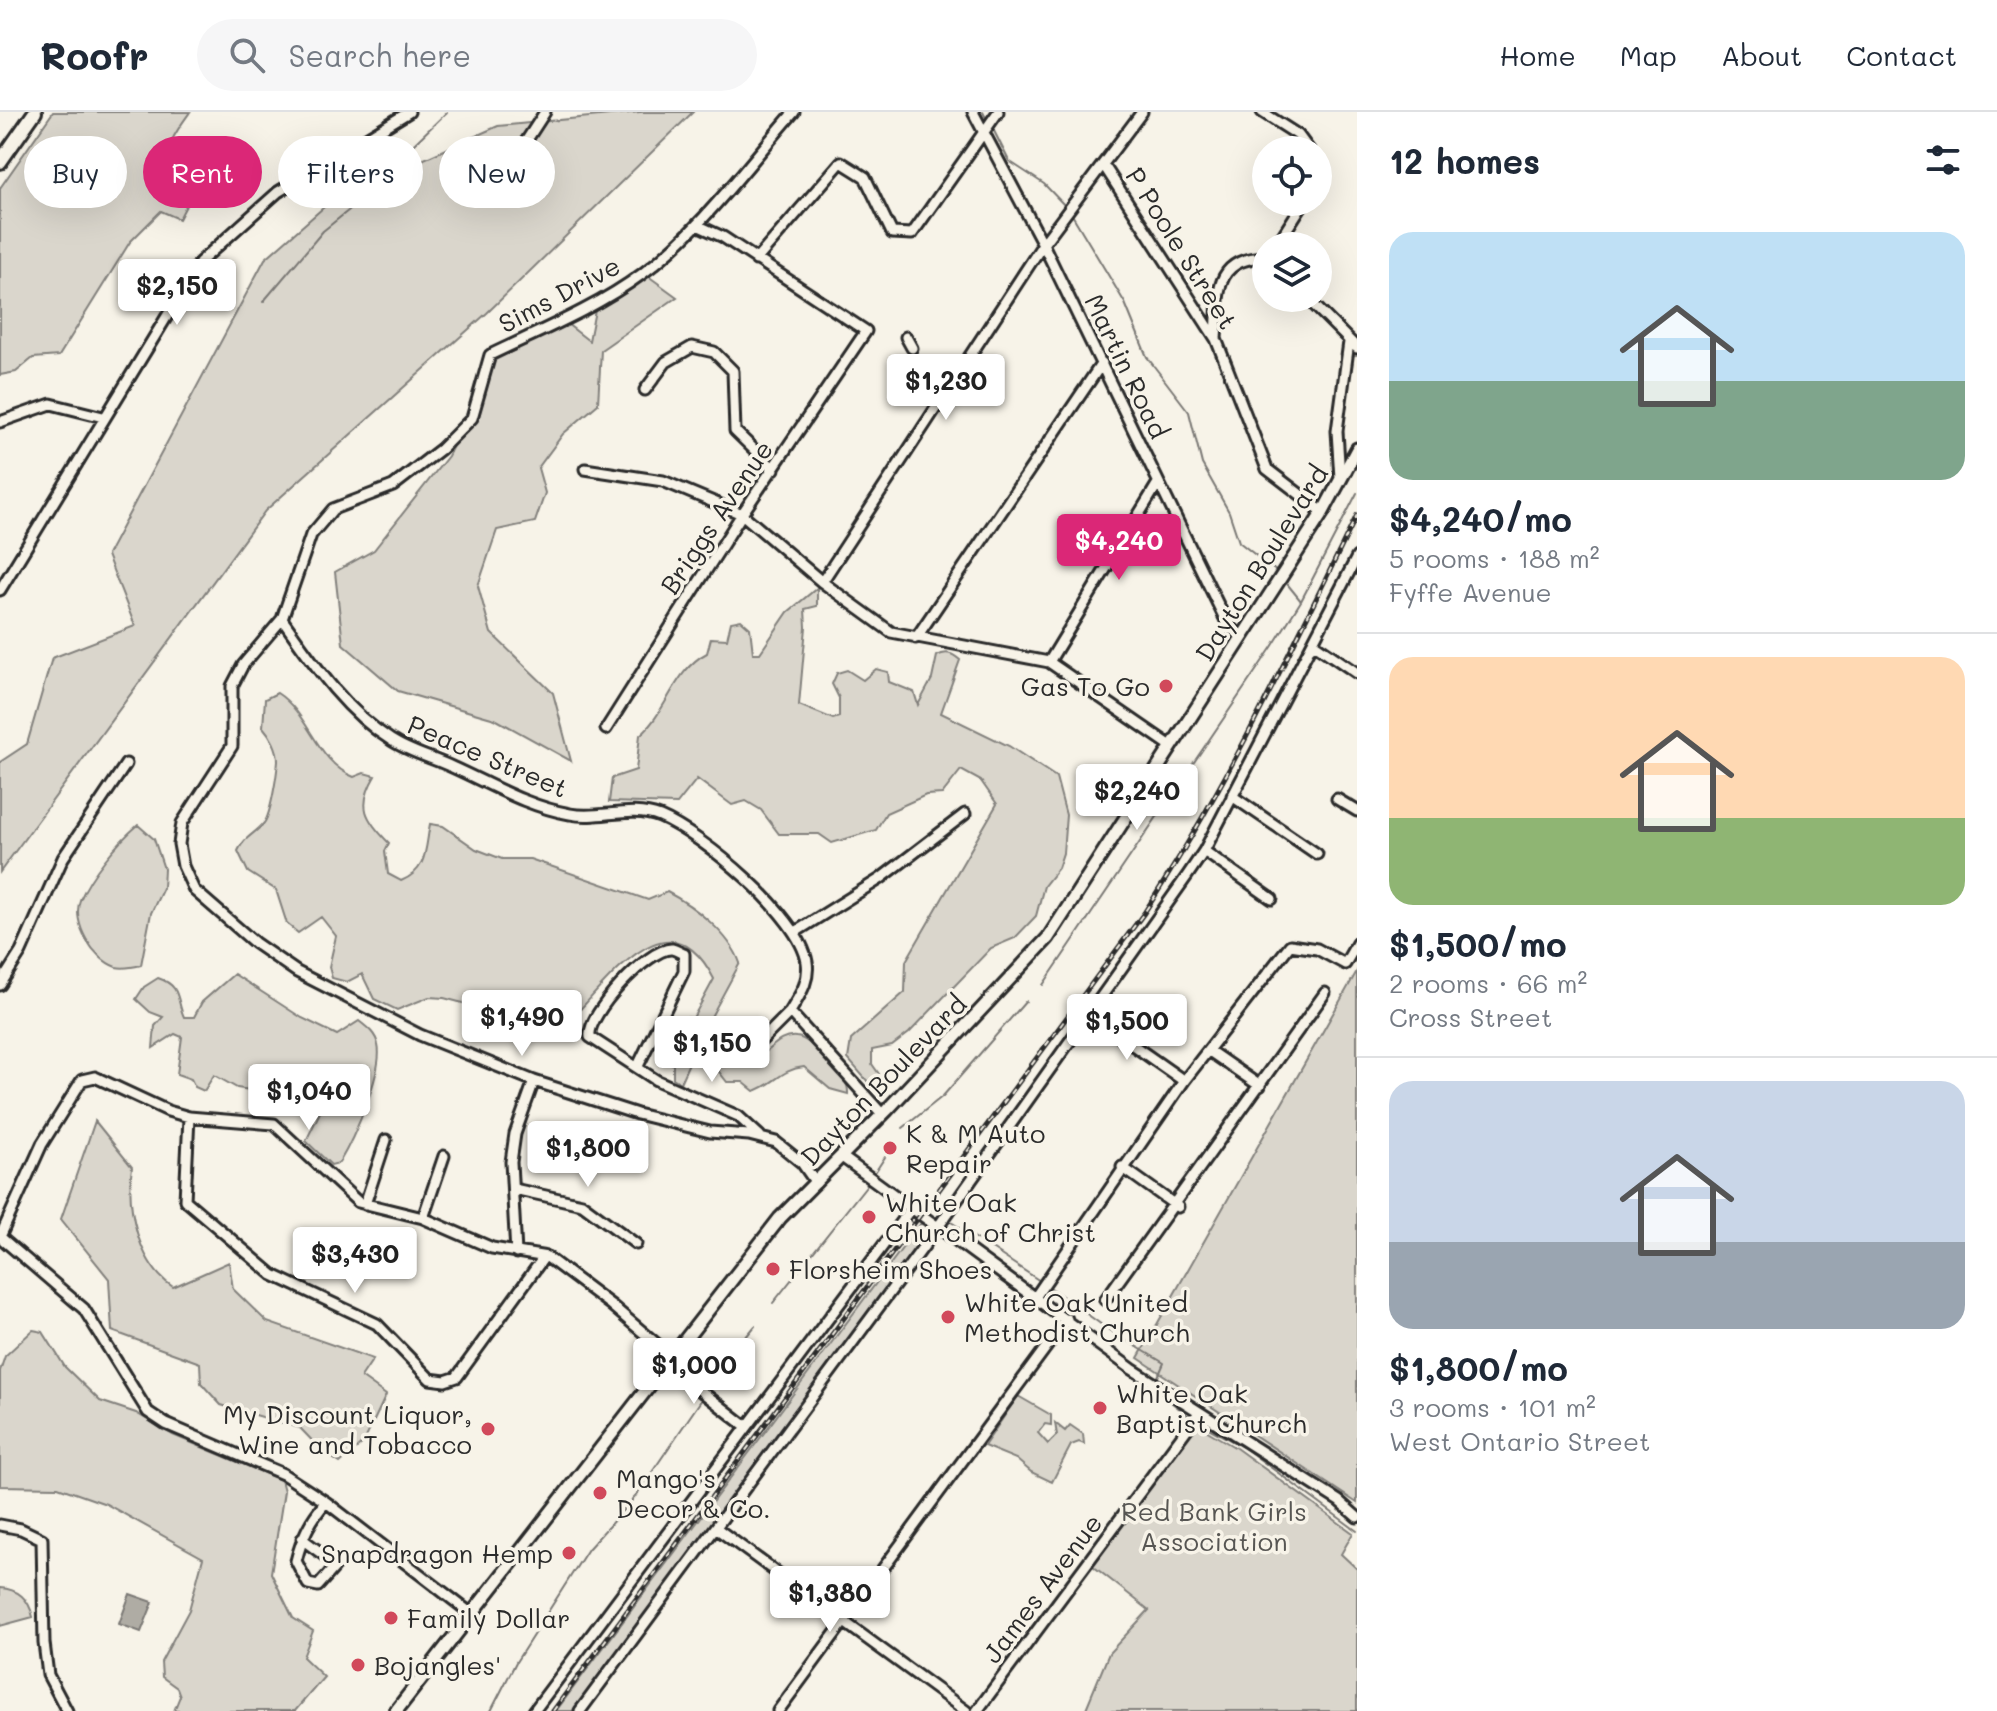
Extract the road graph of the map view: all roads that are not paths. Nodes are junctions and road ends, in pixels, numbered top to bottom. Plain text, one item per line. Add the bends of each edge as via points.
1 (35, 112) edge
2 (409, 112) edge
3 (545, 112) edge
4 (794, 112) edge
5 (973, 112) edge
6 (998, 112) edge
7 (1142, 112) edge
8 (1262, 112) edge
9 (985, 130) junction
10 (529, 136) edge
11 (1299, 136) edge
12 (0, 162) edge
13 (1103, 164) junction
14 (697, 225) junction
15 (1043, 244) junction
16 (1252, 257) edge
17 (756, 260) junction
18 (1321, 312) edge
19 (906, 337) dead end
20 (1216, 339) junction
21 (1353, 345) edge
22 (912, 348) dead end
23 (1102, 363) junction
24 (645, 390) dead end
25 (103, 417) junction
26 (0, 422) edge
27 (1357, 449) edge
28 (585, 469) dead end
29 (774, 469) junction
30 (1340, 478) junction
31 (1158, 483) junction
32 (1323, 512) junction
33 (742, 514) junction
34 (1357, 557) edge
35 (822, 582) junction
36 (0, 590) edge
37 (282, 619) junction
38 (1242, 636) junction
39 (916, 638) junction
40 (1313, 643) junction
41 (1049, 662) junction
42 (1357, 673) edge
43 (606, 729) dead end
44 (1171, 746) junction
45 (126, 764) dead end
46 (1232, 796) junction
47 (1337, 799) dead end
48 (1357, 811) edge
49 (965, 814) dead end
50 (1204, 851) junction
51 (1317, 854) dead end
52 (1272, 899) dead end
53 (797, 931) junction
54 (1357, 943) edge
55 (0, 985) edge
56 (1325, 993) dead end
57 (790, 1012) junction
58 (1090, 1015) junction
59 (753, 1049) dead end
60 (1208, 1050) junction
61 (638, 1066) junction
62 (534, 1081) junction
63 (1184, 1081) junction
64 (1260, 1086) junction
65 (883, 1115) junction
66 (189, 1117) junction
67 (760, 1136) junction
68 (386, 1140) dead end
69 (444, 1156) dead end
70 (842, 1157) junction
71 (1122, 1167) junction
72 (816, 1183) junction
73 (514, 1189) junction
74 (365, 1204) junction
75 (1177, 1206) junction
76 (912, 1207) junction
77 (423, 1218) junction
78 (938, 1227) junction
79 (0, 1237) edge
80 (636, 1244) dead end
81 (516, 1253) junction
82 (544, 1257) junction
83 (1036, 1296) junction
84 (1105, 1300) dead end
85 (1067, 1319) junction
86 (668, 1359) junction
87 (1198, 1414) junction
88 (747, 1427) junction
89 (326, 1502) junction
90 (1357, 1517) edge
91 (0, 1525) edge
92 (716, 1528) junction
93 (302, 1539) junction
94 (473, 1615) junction
95 (843, 1624) junction
96 (67, 1711) edge
97 (396, 1711) edge
98 (534, 1711) edge
99 (580, 1711) edge
100 (778, 1711) edge
101 (966, 1711) edge
102 (977, 1711) edge

1 - 12 highway
2 - 25 street via 278,192 200,262
3 - 10 street
4 - 14 street, Sims Drive
5 - 9 street, Martin Road
6 - 9 street
7 - 13 street
8 - 11 street
9 - 15 street, Martin Road
9 - 17 street via 912,234 892,233 865,177 841,162
13 - 15 street
13 - 20 street, P Poole Street
14 - 17 street
14 - 37 street, Sims Drive via 644,273 596,305 490,355 472,418 393,486 333,509 311,535
15 - 23 street, Martin Road
15 - 35 street
16 - 20 street via 1224,274
17 - 29 street, Briggs Avenue via 866,331
18 - 21 street
19 - 22 street
20 - 32 street, P Poole Street via 1267,469
21 - 30 street via 1337,431
23 - 31 street, Martin Road
23 - 39 street
24 - 29 street via 666,362 687,349 714,352 733,371 735,431
25 - 26 street via 51,404
25 - 36 street
27 - 30 main road, Dayton Boulevard
28 - 33 street via 663,481
29 - 33 street, Briggs Avenue
30 - 32 main road, Dayton Boulevard
31 - 38 street, Martin Road via 1229,627
31 - 41 street
32 - 38 main road, Dayton Boulevard
33 - 35 street
33 - 43 street, Briggs Avenue
34 - 40 street
35 - 39 street via 868,619
37 - 53 street, Peace Street via 322,676 391,741 519,799 570,815 633,811 683,828 722,856
37 - 62 street, Sims Drive via 232,686 232,746 182,823 179,844 194,890 216,913 297,972 420,1035
38 - 44 main road, Dayton Boulevard
39 - 41 street
40 - 42 street
40 - 46 street
41 - 44 street
44 - 65 main road, Dayton Boulevard via 1048,938
45 - 55 street via 63,858 21,952
46 - 50 street
46 - 51 street
47 - 48 street
49 - 53 street via 880,879
50 - 52 street
50 - 58 street
53 - 57 street via 807,983
54 - 60 street via 1345,964 1317,949 1290,945
56 - 64 street
57 - 59 street
57 - 65 street
58 - 63 street
58 - 78 street
60 - 63 street
60 - 64 street
61 - 61 street via 684,971 684,954 673,949 661,952 621,983 588,1027 590,1037
61 - 67 street via 656,1080 738,1116
62 - 67 street, Sims Drive via 671,1124
62 - 73 street via 515,1134
63 - 71 street
64 - 75 street
65 - 70 main road, Dayton Boulevard
66 - 74 street via 274,1124 348,1196
66 - 79 street via 95,1077 82,1080 42,1144
66 - 82 street via 185,1200 273,1275 377,1324 430,1379 457,1377
67 - 72 street via 792,1154
68 - 74 street
69 - 77 street
70 - 72 main road, Dayton Boulevard
70 - 76 street
71 - 75 street
71 - 83 street
72 - 86 main road, Dayton Boulevard via 780,1218
73 - 80 street via 582,1204
73 - 81 street
74 - 77 street
75 - 84 street
76 - 78 street
76 - 88 street
77 - 81 street
78 - 83 street
78 - 92 street
79 - 89 street via 84,1309 148,1412 271,1468
81 - 82 street
82 - 86 street via 608,1302
83 - 85 street
85 - 87 street
85 - 95 street
86 - 88 street via 678,1373
86 - 94 main road, Dayton Boulevard
87 - 90 street
87 - 102 street, James Avenue
88 - 98 street
89 - 93 street via 310,1519
89 - 94 street
91 - 96 street via 42,1539 48,1675
92 - 95 street
92 - 99 street
93 - 93 street via 296,1561 308,1584 318,1586 334,1568 332,1561
94 - 97 main road, Dayton Boulevard
95 - 100 street
95 - 101 street

